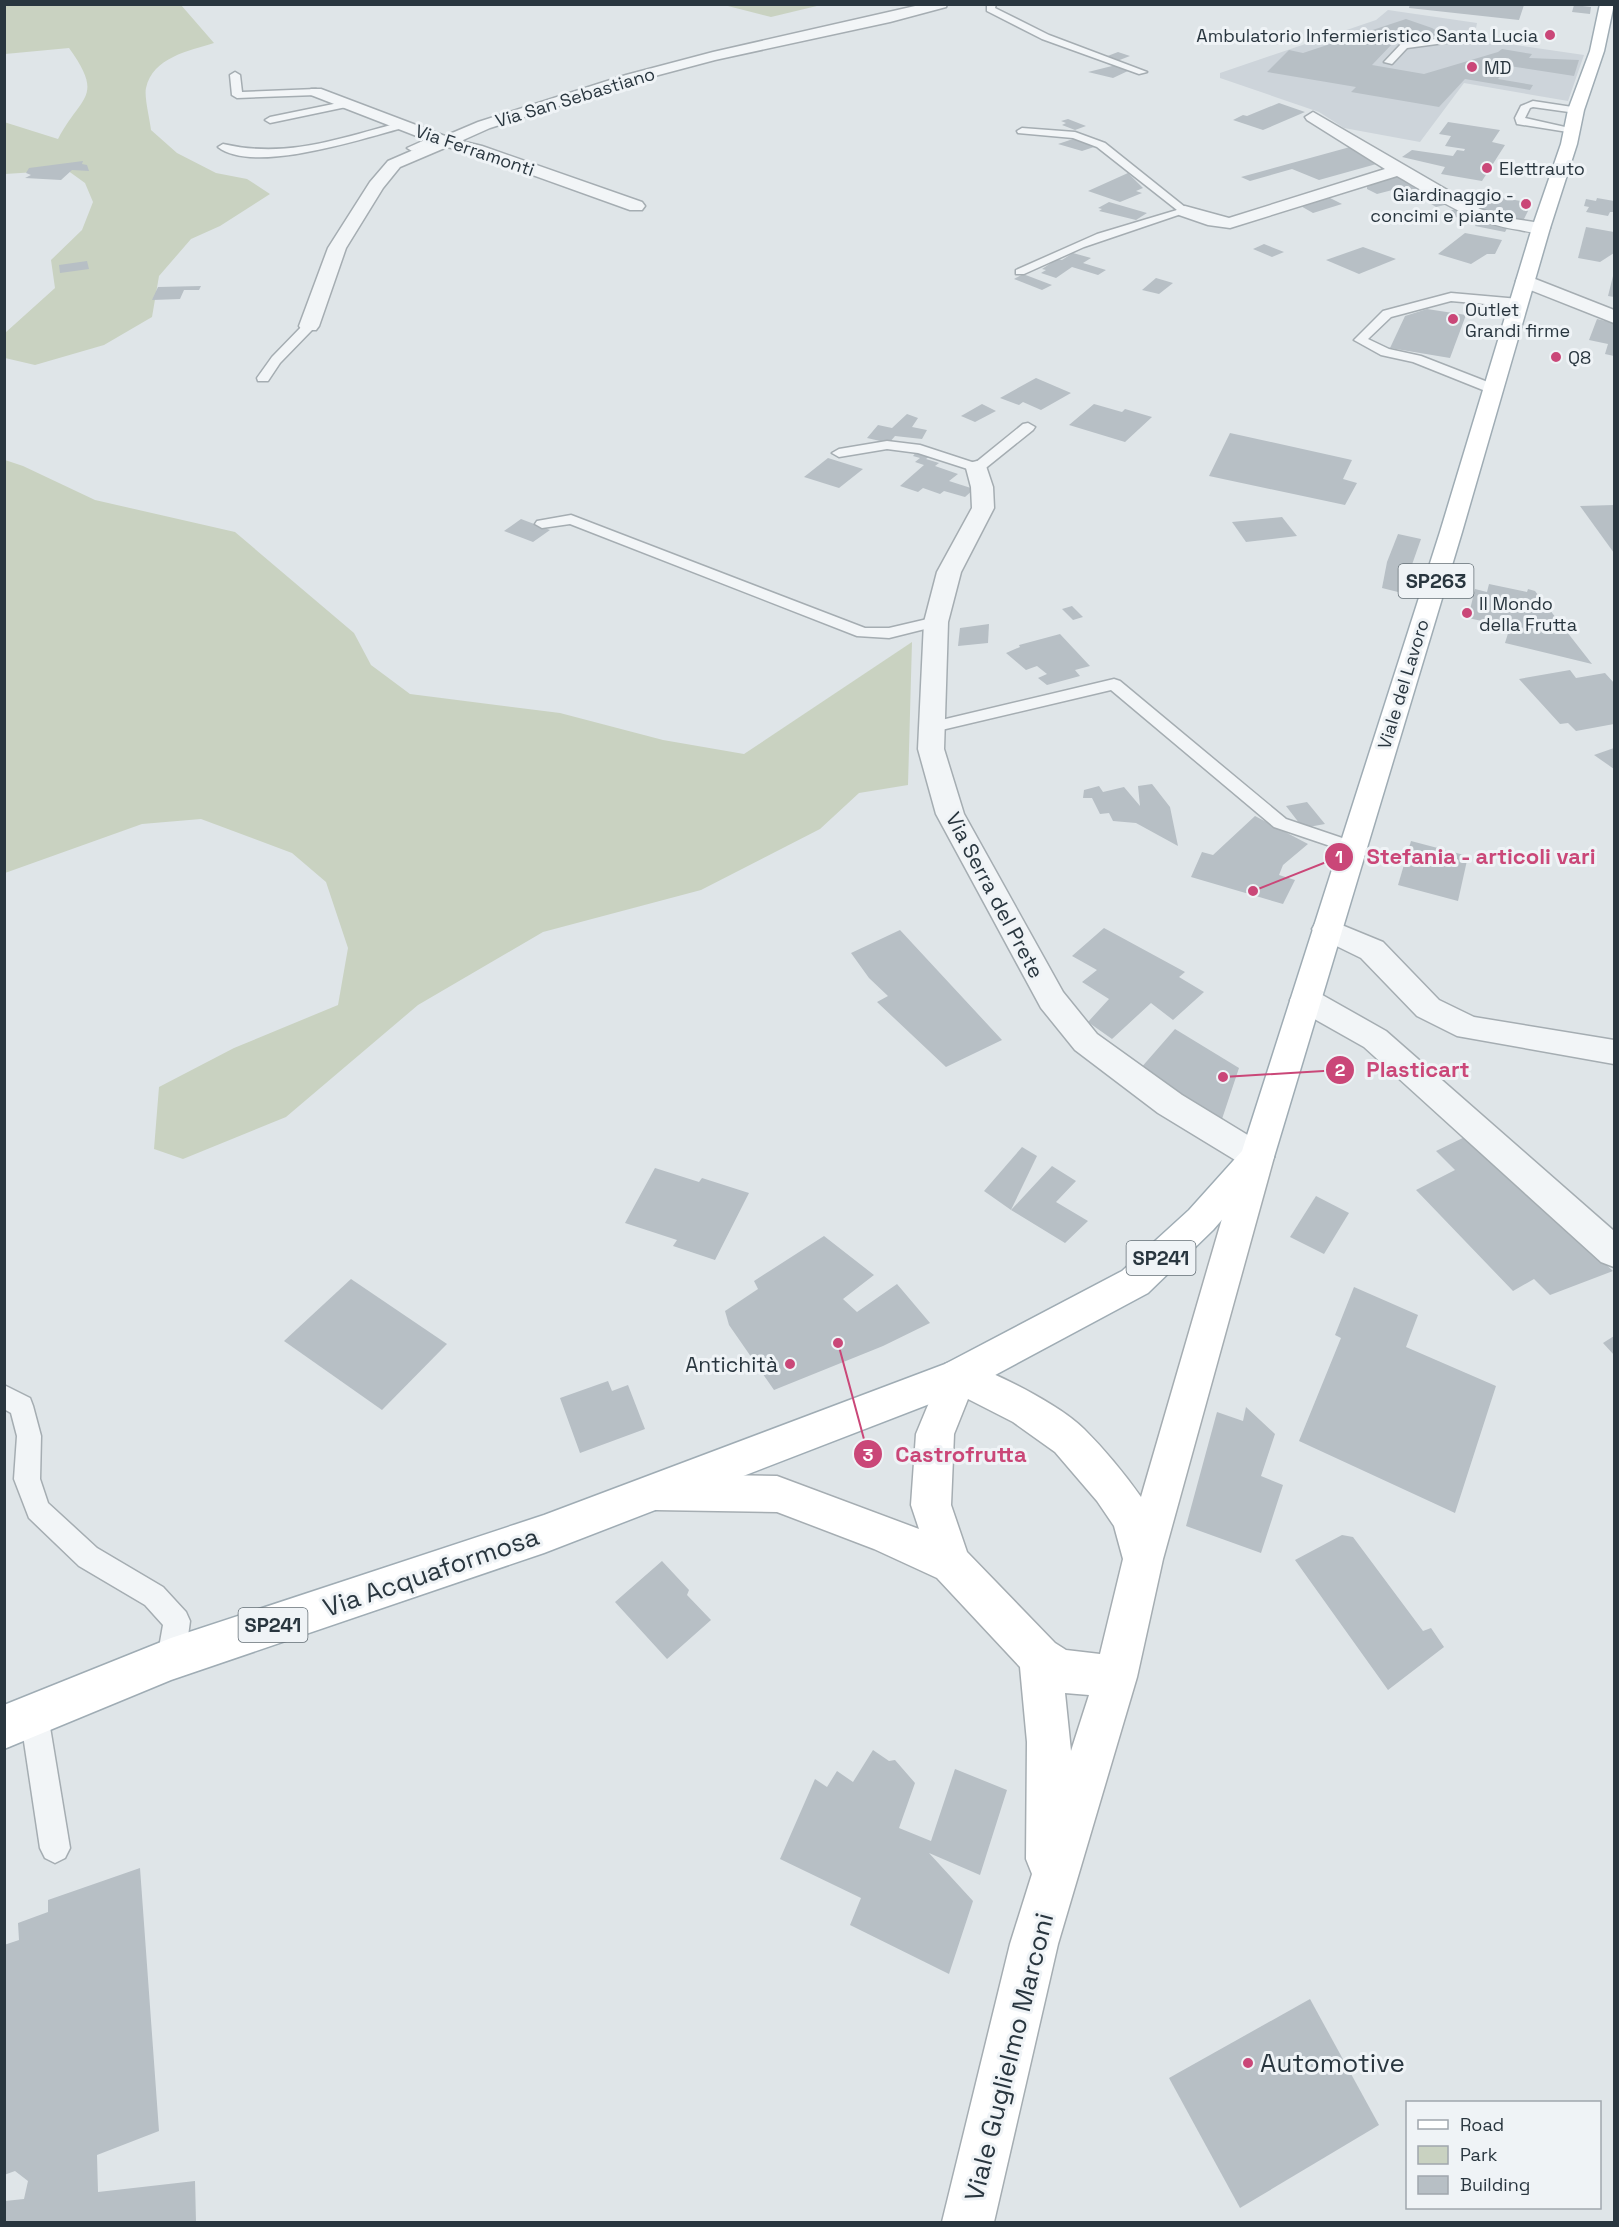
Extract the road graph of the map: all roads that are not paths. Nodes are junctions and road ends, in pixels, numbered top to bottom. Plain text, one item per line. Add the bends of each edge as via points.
1 (941, 4) edge
2 (992, 4) edge
3 (1607, 4) edge
4 (1456, 39) dead end
5 (1389, 62) dead end
6 (1142, 72) dead end
7 (235, 75) dead end
8 (316, 92) joint
9 (348, 104) junction
10 (1313, 117) dead end
11 (270, 120) dead end
12 (402, 125) junction
13 (1022, 131) dead end
14 (441, 140) junction
15 (223, 147) dead end
16 (412, 148) dead end
17 (1399, 170) junction
18 (636, 206) dead end
19 (1185, 212) junction
20 (1541, 228) junction
21 (1020, 272) dead end
22 (1522, 292) junction
23 (1614, 317) edge
24 (309, 326) joint
25 (263, 378) dead end
26 (1493, 389) junction
27 (1028, 426) dead end
28 (839, 453) dead end
29 (977, 468) junction
30 (542, 524) dead end
31 (936, 622) junction
32 (933, 727) junction
33 (1354, 848) junction
34 (1328, 929) junction
35 (1306, 1000) junction
36 (1614, 1052) edge
37 (1257, 1157) junction
38 (1614, 1252) edge
39 (958, 1376) junction
40 (4, 1396) edge
41 (654, 1492) junction
42 (1143, 1559) junction
43 (951, 1564) junction
44 (1040, 1658) junction
45 (171, 1659) junction
46 (1116, 1677) junction
47 (19, 1721) edge
48 (55, 1848) dead end
49 (1049, 1891) junction
50 (968, 2223) edge

1 - 14 street, Via San Sebastiano via 642,75
2 - 6 lane via 990,9 1057,44
3 - 20 main road, Viale del Lavoro / SP263 via 1597,51
4 - 5 lane via 1404,46
7 - 8 lane via 237,95
8 - 9 street, Via Ferramonti
9 - 11 lane
9 - 12 street, Via Ferramonti
10 - 17 street
12 - 14 street, Via Ferramonti
12 - 15 lane via 270,155 243,154
13 - 19 lane via 1075,135 1101,145
14 - 16 lane
14 - 18 street, Via Ferramonti
14 - 24 street, Via San Sebastiano via 394,164 376,186 337,248
17 - 19 street via 1230,223
17 - 20 street via 1474,213 1504,223
19 - 21 lane via 1136,224 1054,254
20 - 22 main road, Viale del Lavoro / SP263
22 - 23 street
22 - 26 main road, Viale del Lavoro / SP263
22 - 26 lane via 1452,297 1387,314 1360,340
24 - 25 lane
26 - 33 main road, Viale del Lavoro / SP263
27 - 29 lane
28 - 29 lane via 887,445 920,449
29 - 31 street, Via Serra del Prete via 983,508 950,572
30 - 31 lane via 571,519 862,633 889,633
31 - 32 street, Via Serra del Prete
32 - 33 lane via 1114,684 1280,823
32 - 37 street, Via Serra del Prete via 931,749 950,814 1052,1000 1086,1042 1170,1104
33 - 34 main road, Viale del Lavoro / SP263
34 - 35 main road, Viale del Lavoro / SP263
34 - 36 street via 1372,950 1428,1008 1468,1028
35 - 37 main road, Viale del Lavoro / SP263
35 - 38 street via 1375,1039
37 - 39 main road, SP241 via 1200,1220 1135,1282
37 - 42 main road, SP263
39 - 41 main road, SP241
39 - 42 main road, SP263 via 1026,1410 1069,1440 1132,1518
39 - 43 main road via 935,1434 932,1505
40 - 45 lane via 21,1406 29,1436 27,1479 38,1510 88,1557 154,1596 177,1621
41 - 43 main road via 777,1494 885,1534
41 - 45 main road, Via Acquaformosa / SP241 via 544,1534
42 - 46 main road, SP263
43 - 44 main road
44 - 46 main road via 1060,1671
44 - 49 main road, SP263 via 1049,1742
45 - 47 main road, Via Acquaformosa / SP241
46 - 49 main road, SP263
47 - 48 lane
49 - 50 main road, Viale Guglielmo Marconi / SP263

